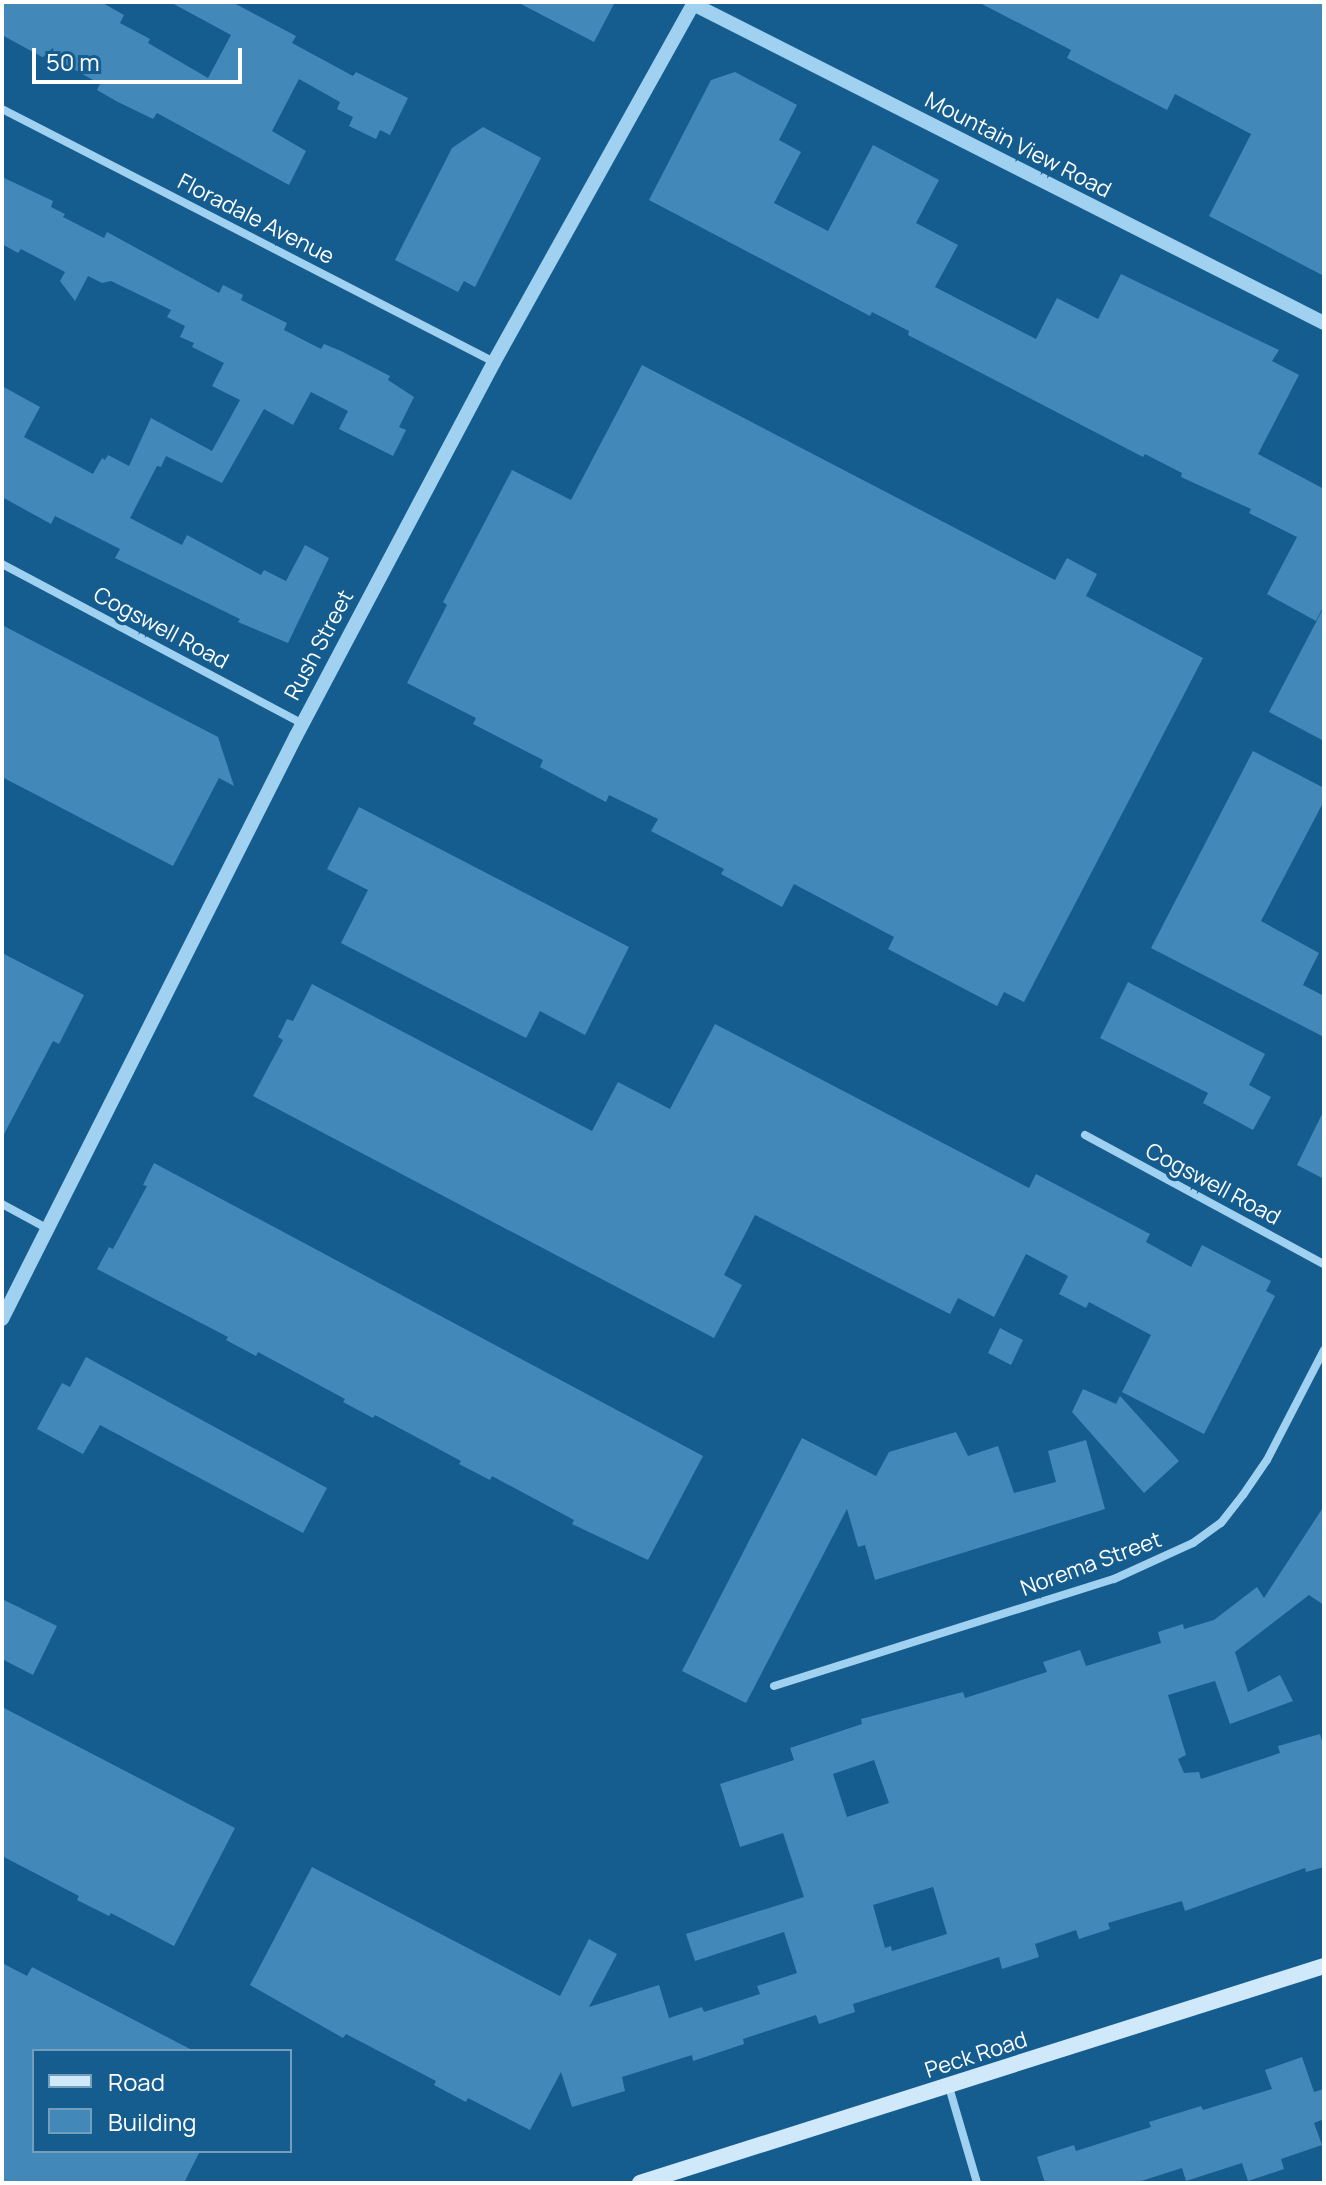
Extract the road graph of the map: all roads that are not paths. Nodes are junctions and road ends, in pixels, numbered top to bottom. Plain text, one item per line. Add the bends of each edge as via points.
1 (694, 3) edge
2 (2, 109) edge
3 (1324, 323) edge
4 (494, 362) junction
5 (2, 564) edge
6 (303, 724) junction
7 (1085, 1135) dead end
8 (2, 1204) edge
9 (48, 1229) junction
10 (1324, 1264) edge
11 (2, 1319) edge
12 (1324, 1350) edge
13 (774, 1686) dead end
14 (1324, 1966) edge
15 (949, 2087) junction
16 (640, 2183) edge
17 (977, 2183) edge

1 - 3 street, Mountain View Road
1 - 4 street, Rush Street
2 - 4 street, Floradale Avenue
4 - 6 street, Rush Street
5 - 6 street, Cogswell Road
6 - 9 street, Rush Street
7 - 10 street, Cogswell Road
8 - 9 street
9 - 11 street, Rush Street
12 - 13 street, Norema Street via 1267,1460 1221,1523 1193,1543 1114,1579
14 - 15 main road, Peck Road
15 - 16 main road, Peck Road
15 - 17 street

